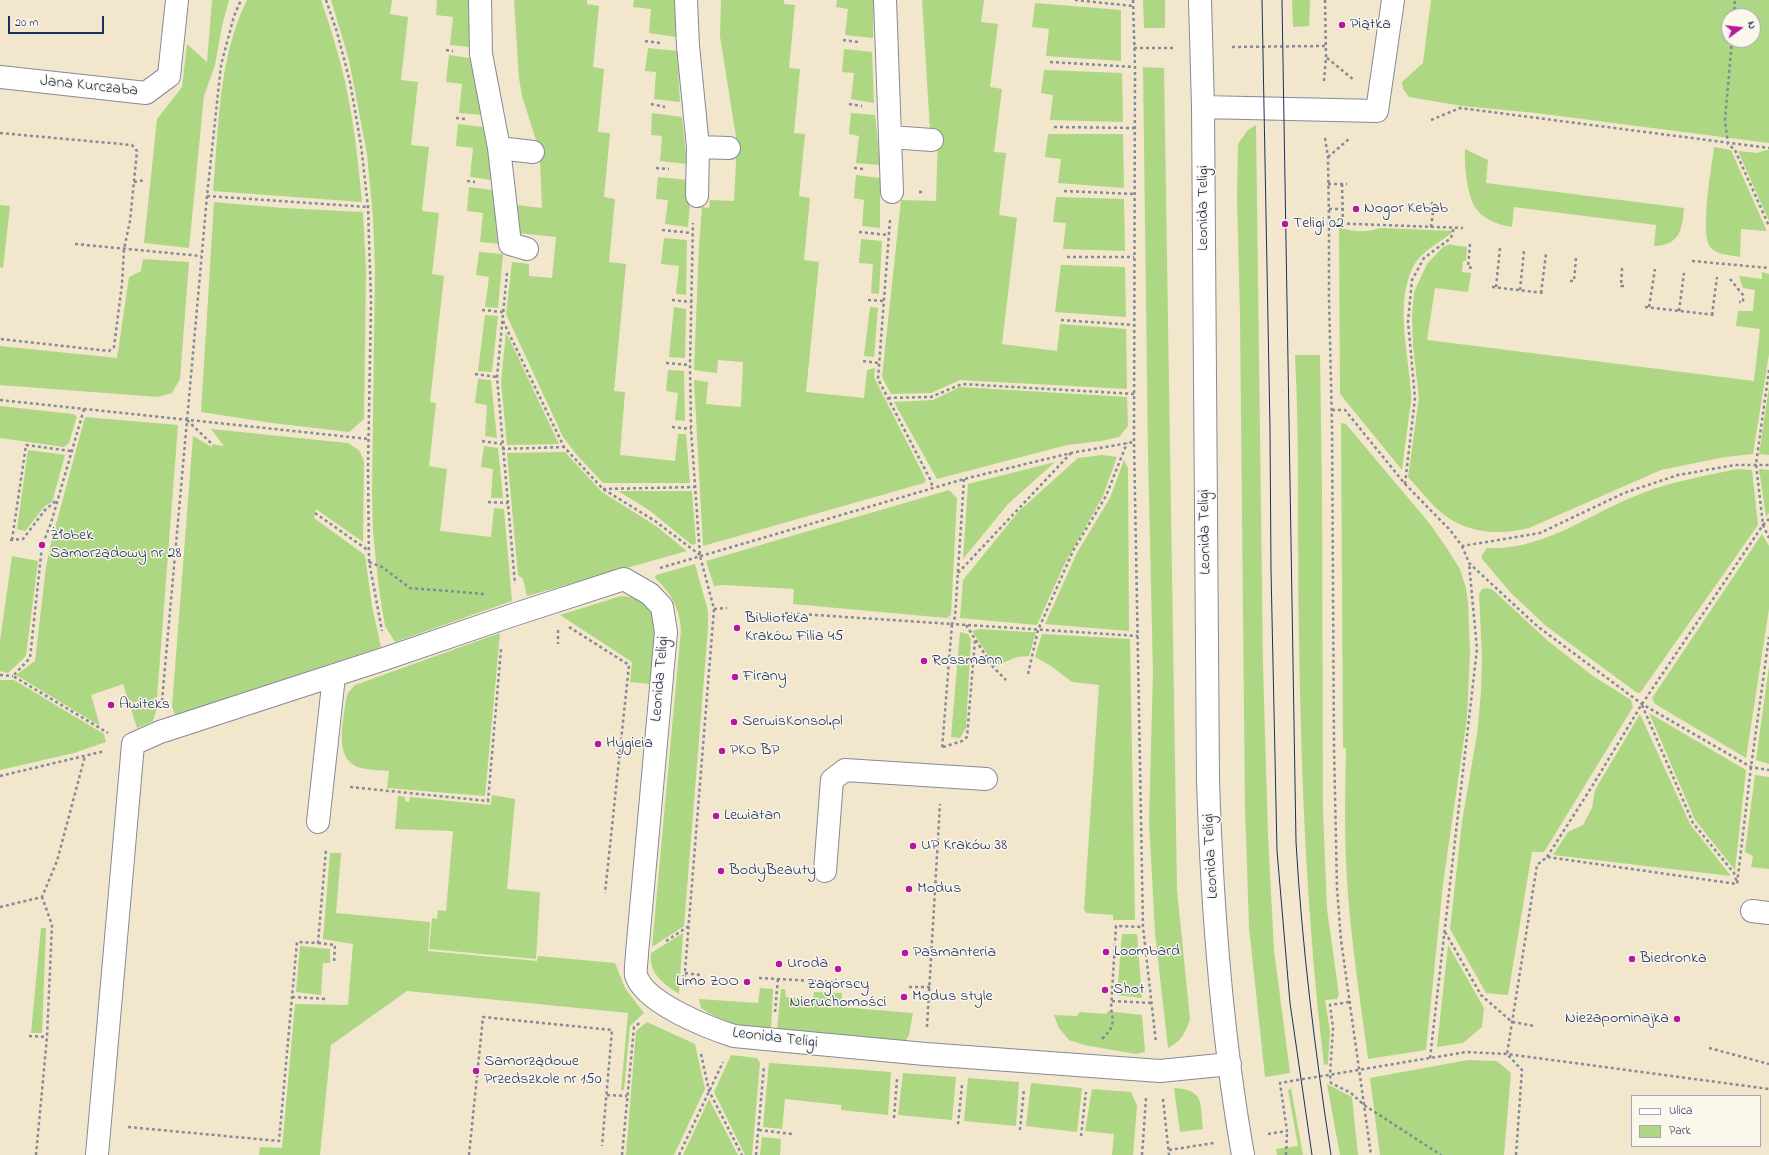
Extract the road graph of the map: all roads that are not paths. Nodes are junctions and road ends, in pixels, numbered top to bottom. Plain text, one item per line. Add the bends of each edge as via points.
1 (177, 0) edge
2 (480, 0) edge
3 (686, 0) edge
4 (885, 0) edge
5 (1200, 0) edge
6 (1393, 0) edge
7 (0, 77) edge
8 (1203, 107) junction
9 (890, 137) junction
10 (932, 140) dead end
11 (698, 147) junction
12 (499, 148) junction
13 (729, 148) dead end
14 (533, 152) dead end
15 (892, 192) road end
16 (697, 196) road end
17 (519, 246) road end
18 (334, 676) junction
19 (986, 779) dead end
20 (318, 822) road end
21 (825, 871) dead end
22 (1230, 1064) junction
23 (97, 1155) edge
24 (1243, 1155) edge

1 - 7 street, Jana Kurczaba via 170,76 146,93
2 - 12 street via 481,54
3 - 11 street
4 - 9 street
5 - 8 street, Leonida Teligi
6 - 8 street via 1376,111
8 - 22 street, Leonida Teligi via 1208,780 1215,931
9 - 10 street
9 - 15 street
11 - 13 street
11 - 16 street
12 - 14 street
12 - 17 street
18 - 20 street
18 - 22 street, Leonida Teligi via 624,579 650,594 662,607 666,632 636,975 648,993 706,1027 734,1036 1160,1072
18 - 23 street via 160,732 129,745
19 - 21 street via 845,770 832,780
22 - 24 street, Leonida Teligi

